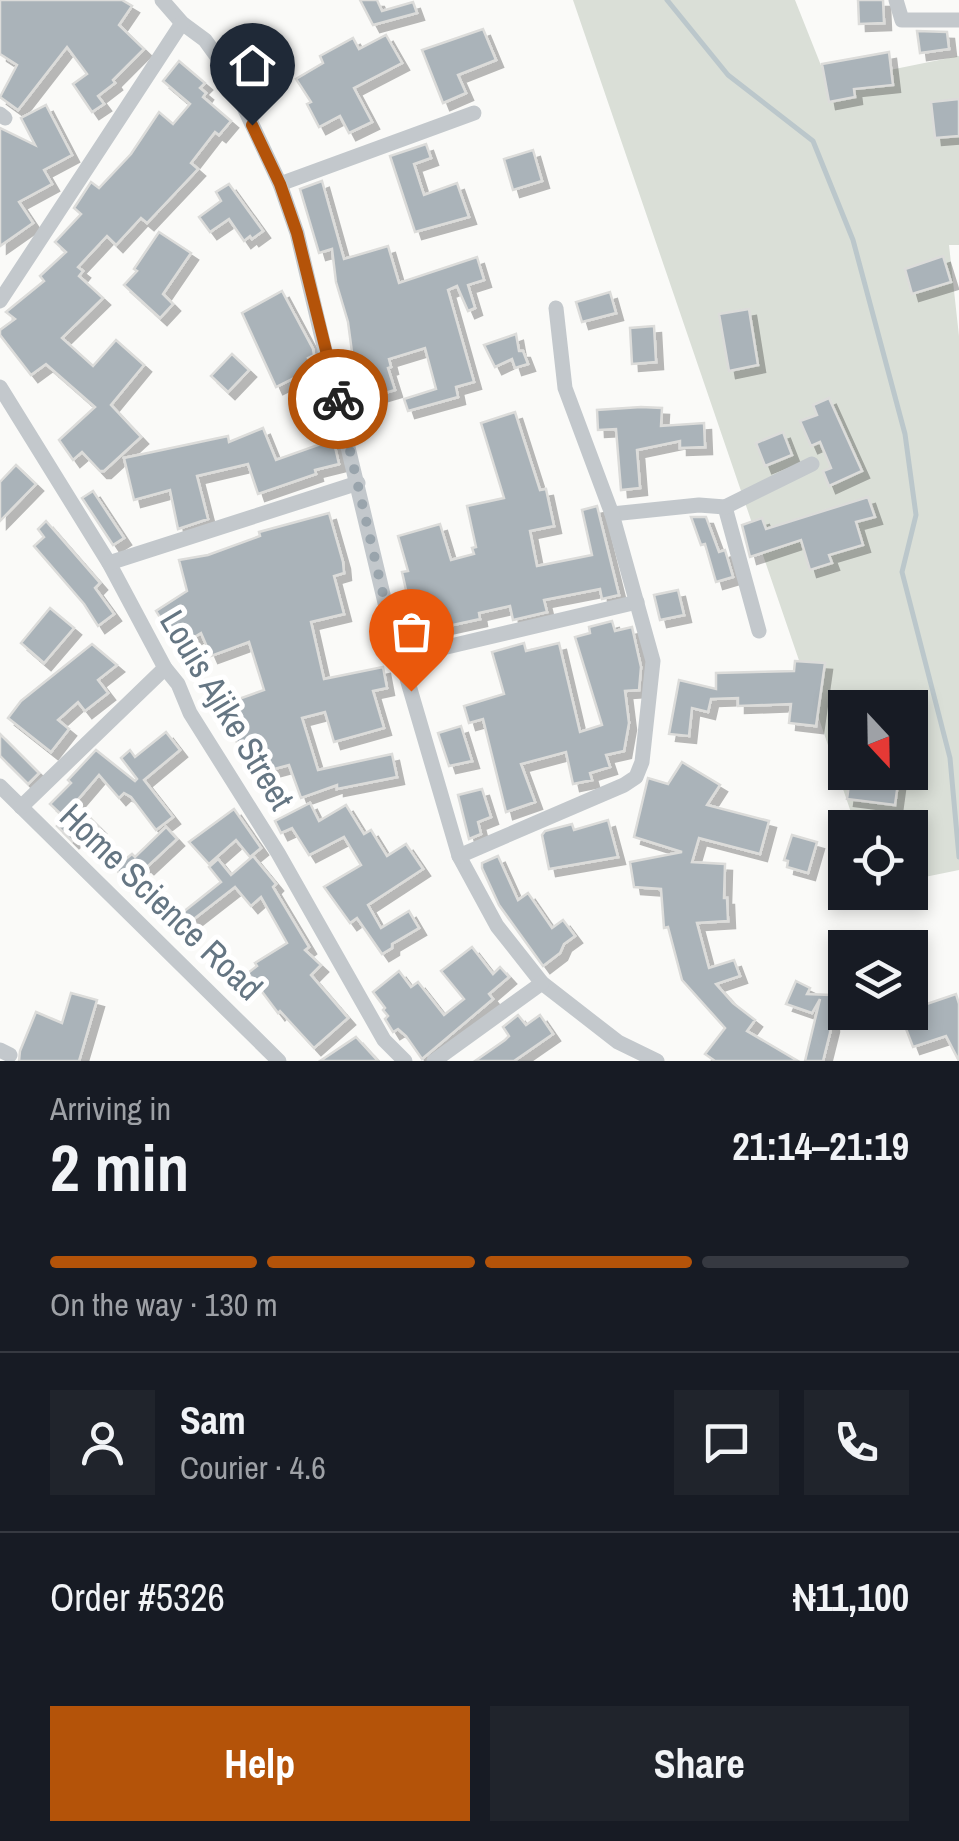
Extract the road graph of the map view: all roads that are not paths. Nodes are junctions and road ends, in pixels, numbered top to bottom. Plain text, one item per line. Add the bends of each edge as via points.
1 (896, 0) edge
2 (170, 3) edge
3 (959, 20) edge
4 (182, 24) junction
5 (474, 113) dead end
6 (280, 184) junction
7 (0, 300) edge
8 (556, 308) dead end
9 (0, 387) edge
10 (812, 464) dead end
11 (358, 483) junction
12 (724, 507) junction
13 (612, 514) junction
14 (108, 563) junction
15 (637, 602) junction
16 (759, 631) dead end
17 (400, 658) junction
18 (165, 668) junction
19 (0, 786) edge
20 (20, 806) junction
21 (459, 856) junction
22 (542, 983) junction
23 (279, 1061) edge
24 (406, 1061) edge
25 (434, 1061) edge
26 (656, 1061) edge

1 - 3 street via 902,20
2 - 4 street
4 - 6 street via 226,69
4 - 7 street
5 - 6 street
6 - 11 street
8 - 13 street via 565,388
9 - 14 street, Louis Ajike Street
10 - 12 street
11 - 14 street
11 - 17 street
12 - 13 street
12 - 16 street
13 - 15 street
14 - 18 street, Louis Ajike Street
15 - 17 street
15 - 21 street via 652,660 636,777
17 - 21 street
18 - 20 street
18 - 24 street, Louis Ajike Street via 384,1040
19 - 20 street, Home Science Road
20 - 23 street, Home Science Road
21 - 22 street via 497,926
22 - 25 street
22 - 26 street via 618,1042

